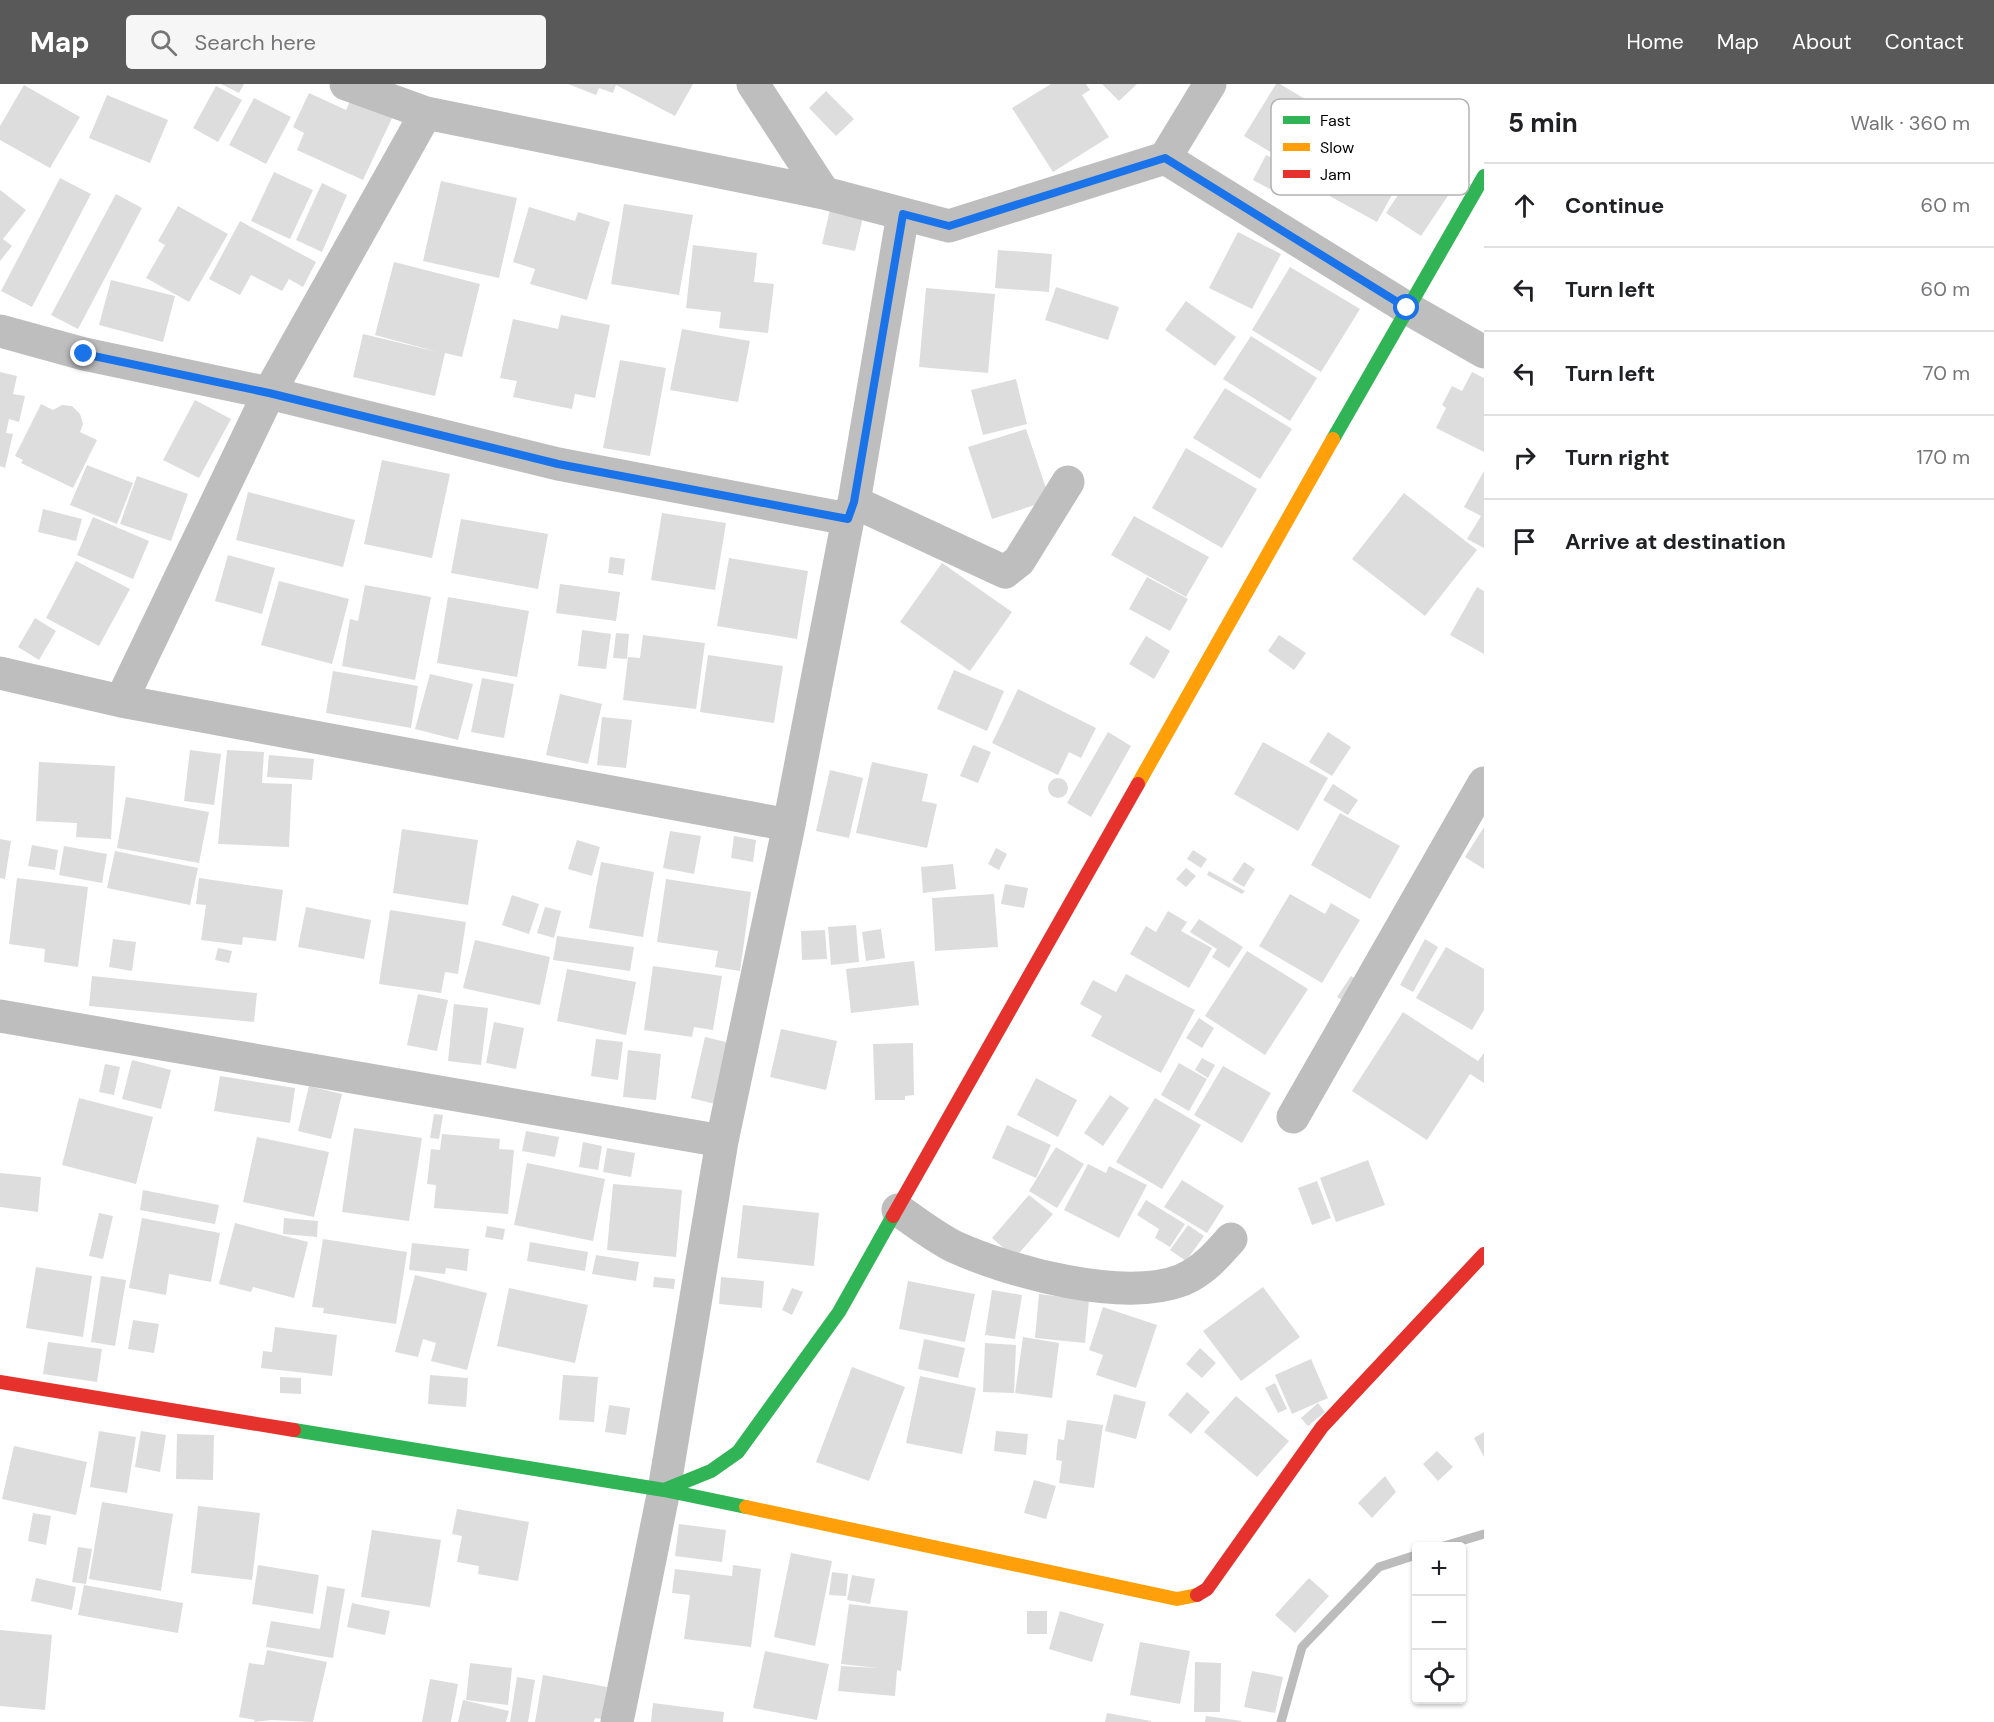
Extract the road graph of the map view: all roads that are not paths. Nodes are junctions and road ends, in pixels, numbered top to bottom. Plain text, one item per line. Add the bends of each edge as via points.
1 (346, 84) edge
2 (753, 84) edge
3 (1210, 84) edge
4 (426, 113) junction
5 (1165, 158) junction
6 (1484, 176) edge
7 (824, 193) junction
8 (903, 214) junction
9 (1407, 308) junction
10 (0, 331) edge
11 (1484, 352) edge
12 (269, 393) junction
13 (1068, 482) dead end
14 (851, 510) junction
15 (0, 673) edge
16 (121, 701) junction
17 (1484, 783) edge
18 (789, 825) junction
19 (0, 1017) edge
20 (1293, 1117) dead end
21 (722, 1141) junction
22 (898, 1209) junction
23 (1231, 1239) dead end
24 (1484, 1254) edge
25 (0, 1382) edge
26 (664, 1490) junction
27 (617, 1722) edge

1 - 4 street
2 - 7 street
3 - 5 street
4 - 7 street
4 - 12 street
5 - 8 street via 949,226
5 - 9 street
6 - 9 street
7 - 8 street
8 - 14 street
9 - 11 street
9 - 22 street
10 - 12 street via 84,354
12 - 14 street via 558,464
12 - 16 street
13 - 14 street via 1019,561 1005,572
14 - 18 street
15 - 16 street
16 - 18 street
17 - 20 street
18 - 21 street
19 - 21 street
21 - 26 street
22 - 23 street via 954,1246 1007,1267 1064,1281 1139,1288 1181,1280 1207,1266
22 - 26 street via 839,1312 738,1452 711,1471
24 - 26 street via 1322,1426 1207,1589 1192,1598 1177,1599
25 - 26 street
26 - 27 street

